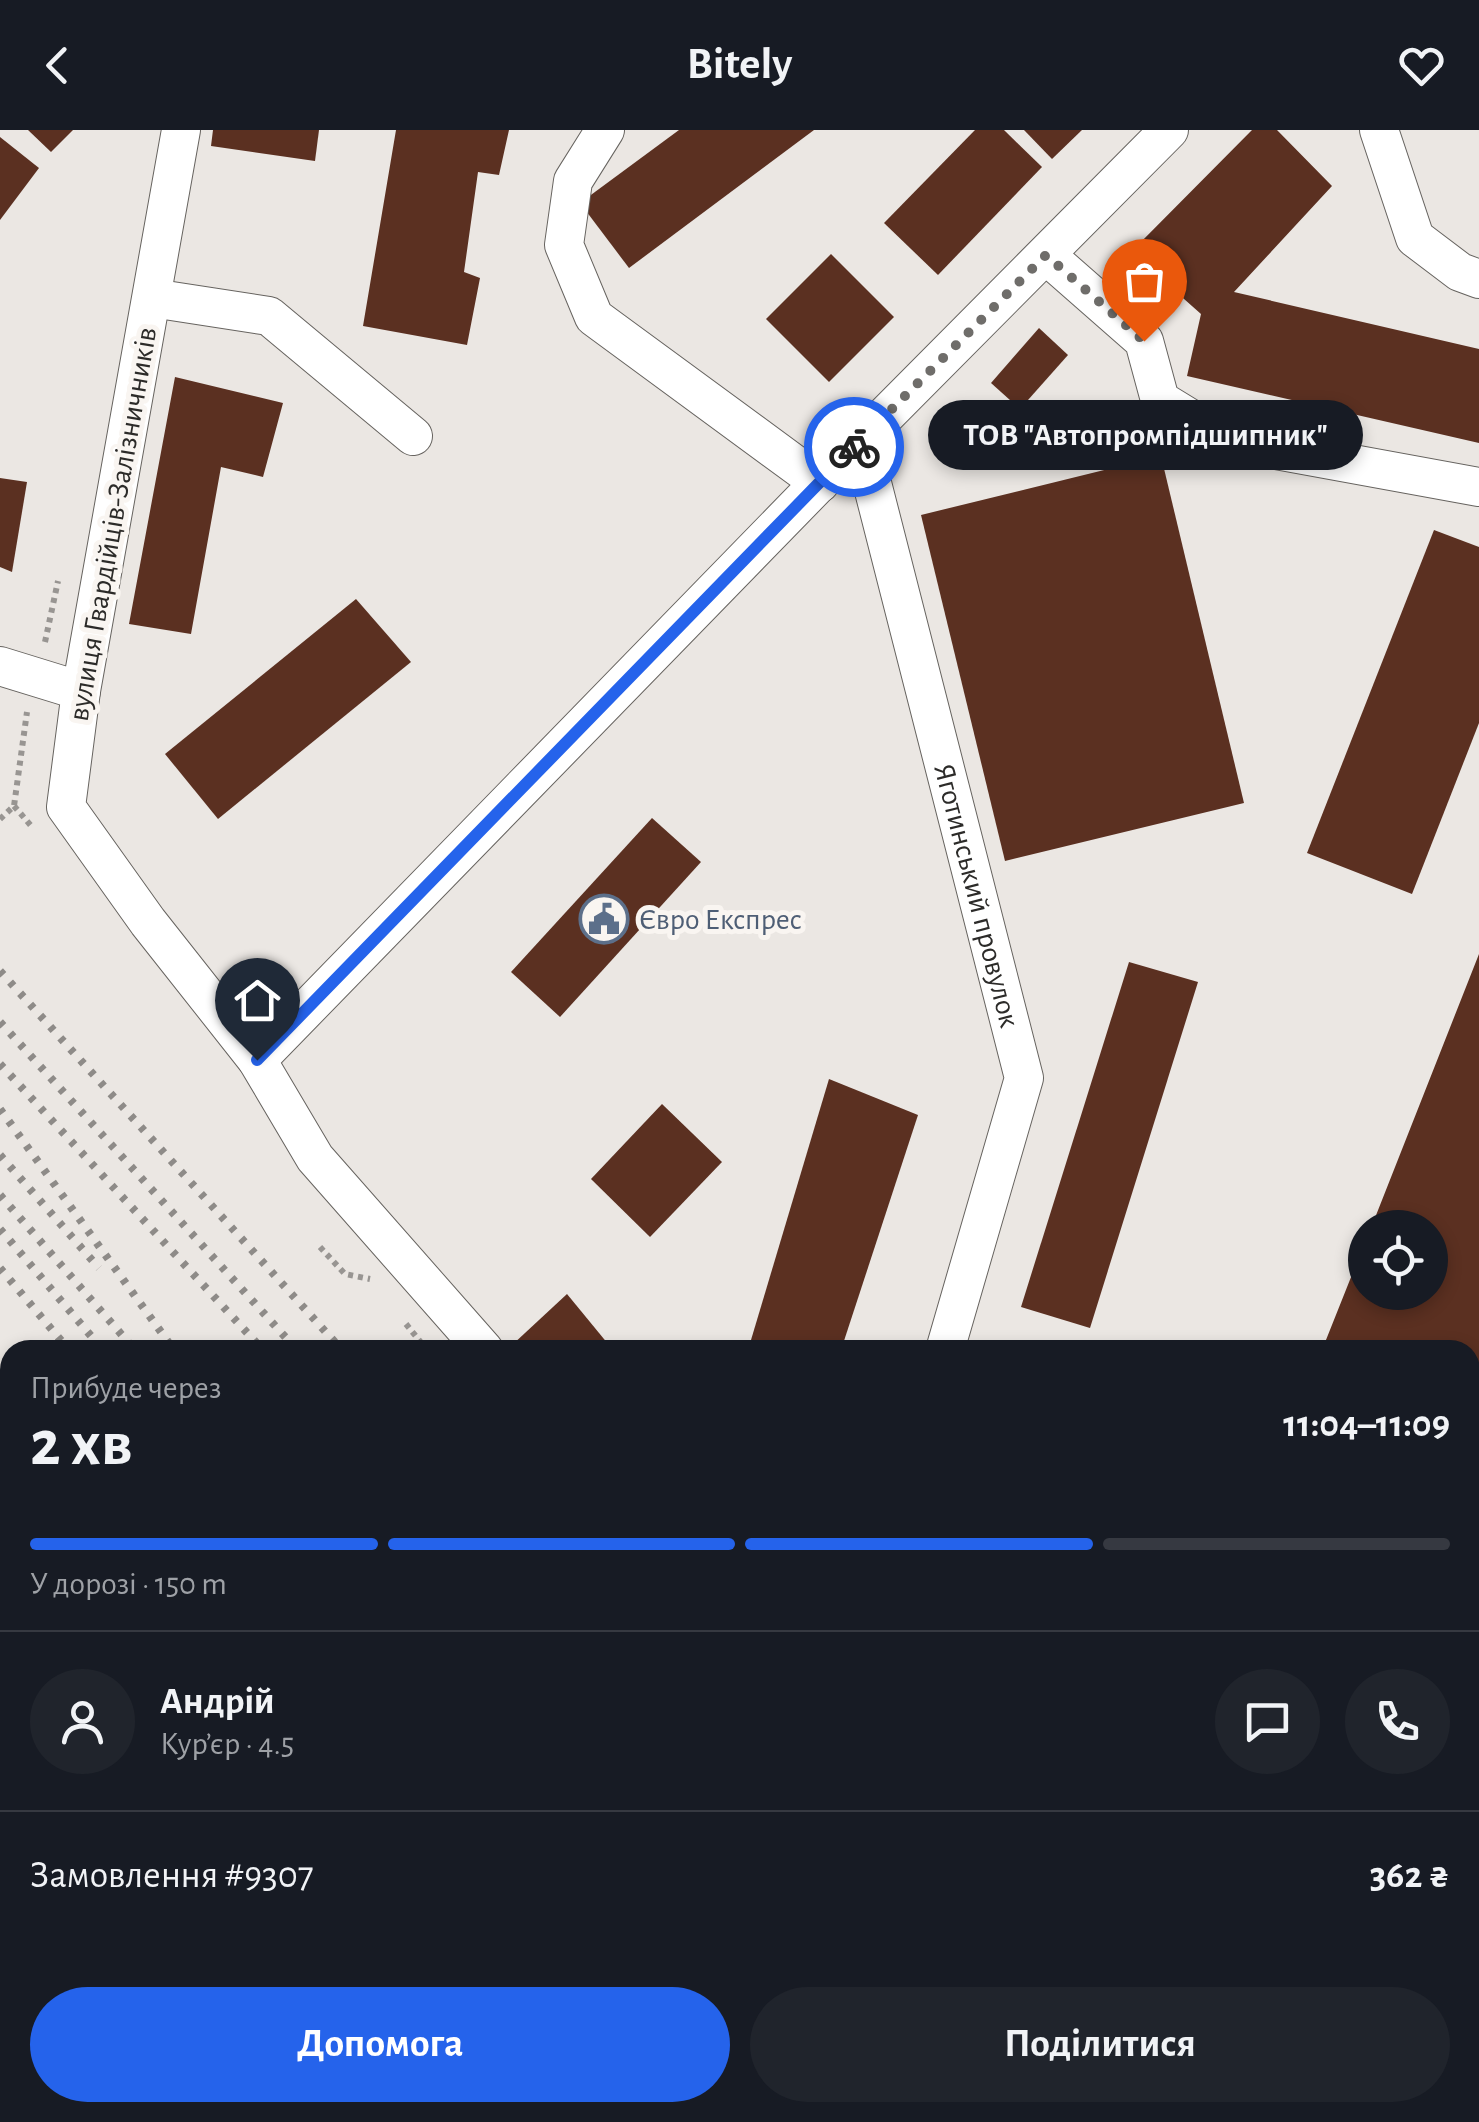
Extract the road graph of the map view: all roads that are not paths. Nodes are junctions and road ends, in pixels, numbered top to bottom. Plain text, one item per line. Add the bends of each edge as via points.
1 (181, 130) edge
2 (605, 130) edge
3 (1169, 130) edge
4 (1379, 130) edge
5 (1046, 255) junction
6 (1479, 279) edge
7 (152, 298) junction
8 (413, 436) dead end
9 (861, 440) junction
10 (820, 483) junction
11 (1479, 487) edge
12 (0, 666) edge
13 (81, 691) junction
14 (257, 1060) junction
15 (475, 1340) edge
16 (948, 1340) edge

1 - 7 street, вулиця Гвардійців-Залізничників
2 - 10 street via 573,181 564,245 594,317
3 - 5 street
4 - 6 street via 1415,238
5 - 9 street
5 - 11 street via 1144,341 1160,400 1227,441
7 - 8 street via 269,316
7 - 13 street, вулиця Гвардійців-Залізничників
9 - 10 street
9 - 16 street, Яготинський провулок via 1024,1078
10 - 14 street
12 - 13 street
13 - 14 street, вулиця Гвардійців-Залізничників via 66,807
14 - 15 street, вулиця Гвардійців-Залізничників via 315,1158

